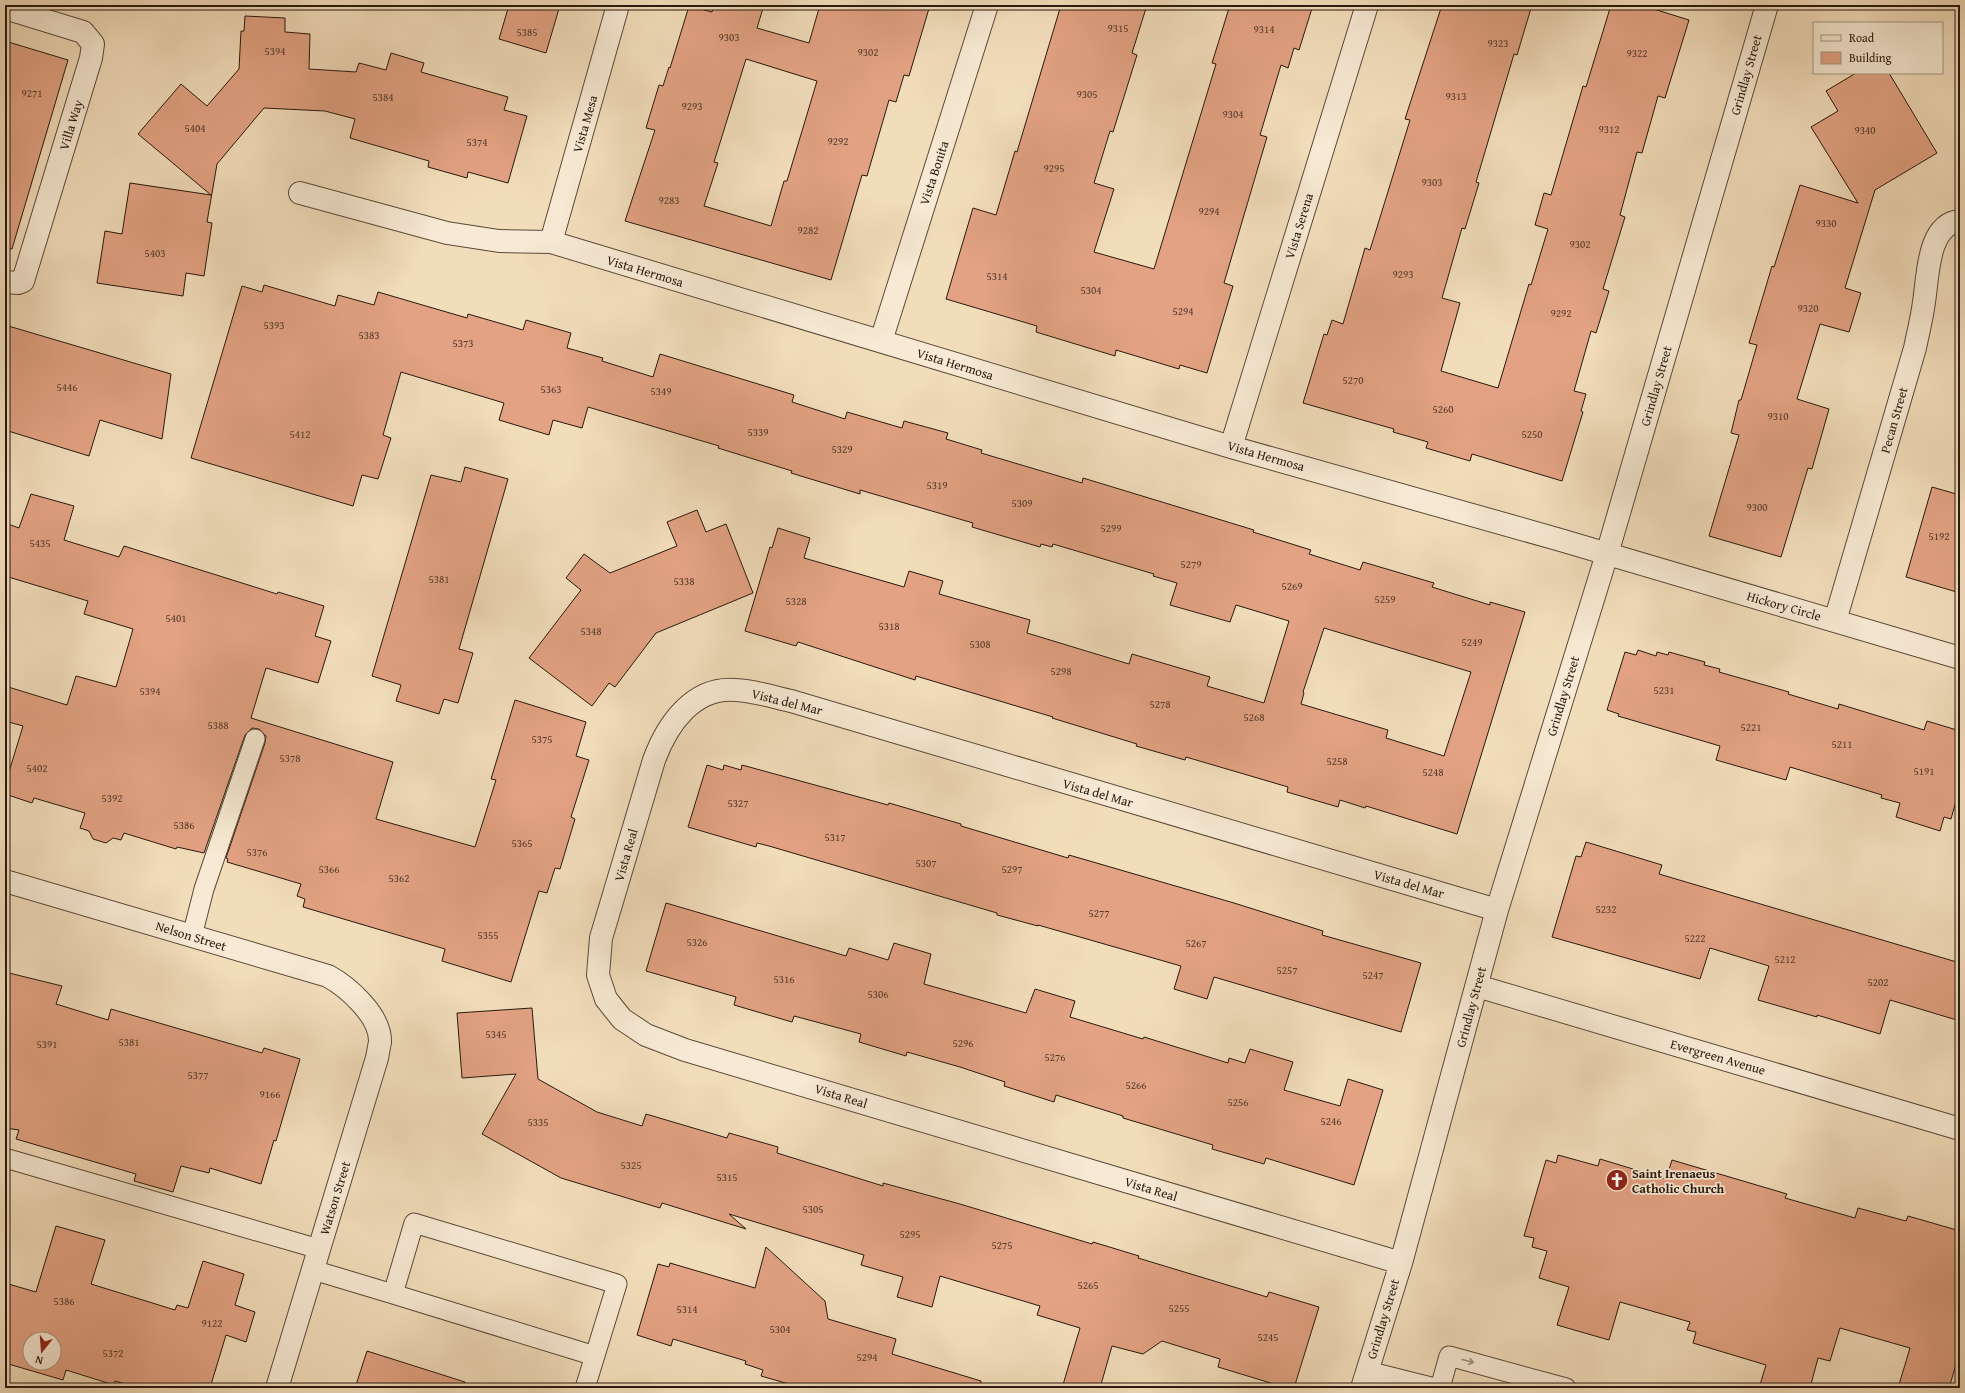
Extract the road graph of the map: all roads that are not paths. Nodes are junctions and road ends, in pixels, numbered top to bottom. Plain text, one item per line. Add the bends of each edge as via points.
1 (618, 5) edge
2 (987, 5) edge
3 (1367, 5) edge
4 (1767, 5) edge
5 (5, 8) edge
6 (300, 192) dead end
7 (1956, 221) edge
8 (551, 242) junction
9 (5, 282) edge
10 (881, 342) junction
11 (1231, 447) junction
12 (1607, 554) junction
13 (1835, 621) junction
14 (1960, 658) edge
15 (699, 699) joint
16 (255, 739) dead end
17 (5, 881) edge
18 (1497, 910) junction
19 (192, 936) junction
20 (1477, 986) junction
21 (367, 1009) joint
22 (1960, 1129) edge
23 (5, 1158) edge
24 (319, 1249) junction
25 (1401, 1263) junction
26 (313, 1270) junction
27 (393, 1294) junction
28 (594, 1356) junction
29 (1365, 1379) edge
30 (277, 1388) edge
31 (585, 1388) edge
32 (1435, 1388) edge
33 (1440, 1388) edge
34 (1566, 1388) edge

1 - 8 street, Vista Mesa
2 - 10 street, Vista Bonita
3 - 11 street, Vista Serena
4 - 12 street, Grindlay Street
5 - 9 street, Villa Way via 83,32 93,44 91,58 23,281
6 - 8 street, Vista Hermosa via 447,233 499,241
7 - 13 street, Pecan Street via 1937,237 1927,266 1924,303 1915,348
8 - 10 street, Vista Hermosa
10 - 11 street, Vista Hermosa
11 - 12 street, Vista Hermosa
12 - 13 street, Hickory Circle
12 - 18 street, Grindlay Street
13 - 14 street, Hickory Circle
15 - 18 street, Vista del Mar via 715,692 736,689 791,702
15 - 25 street, Vista Real via 683,710 662,740 602,938 598,975 606,999 622,1019 646,1035 685,1050
16 - 19 lane via 204,889
17 - 19 street, Nelson Street
18 - 20 street, Grindlay Street
19 - 21 street, Nelson Street via 328,976 344,984
20 - 22 street, Evergreen Avenue
20 - 25 street, Grindlay Street
21 - 24 street, Watson Street via 380,1041 377,1058
23 - 24 lane
24 - 26 street, Watson Street
25 - 29 street, Grindlay Street
26 - 27 lane
26 - 30 street, Watson Street
27 - 28 lane
27 - 28 lane via 414,1223 616,1284
28 - 31 lane
29 - 32 lane
33 -> 34 lane via 1449,1356

